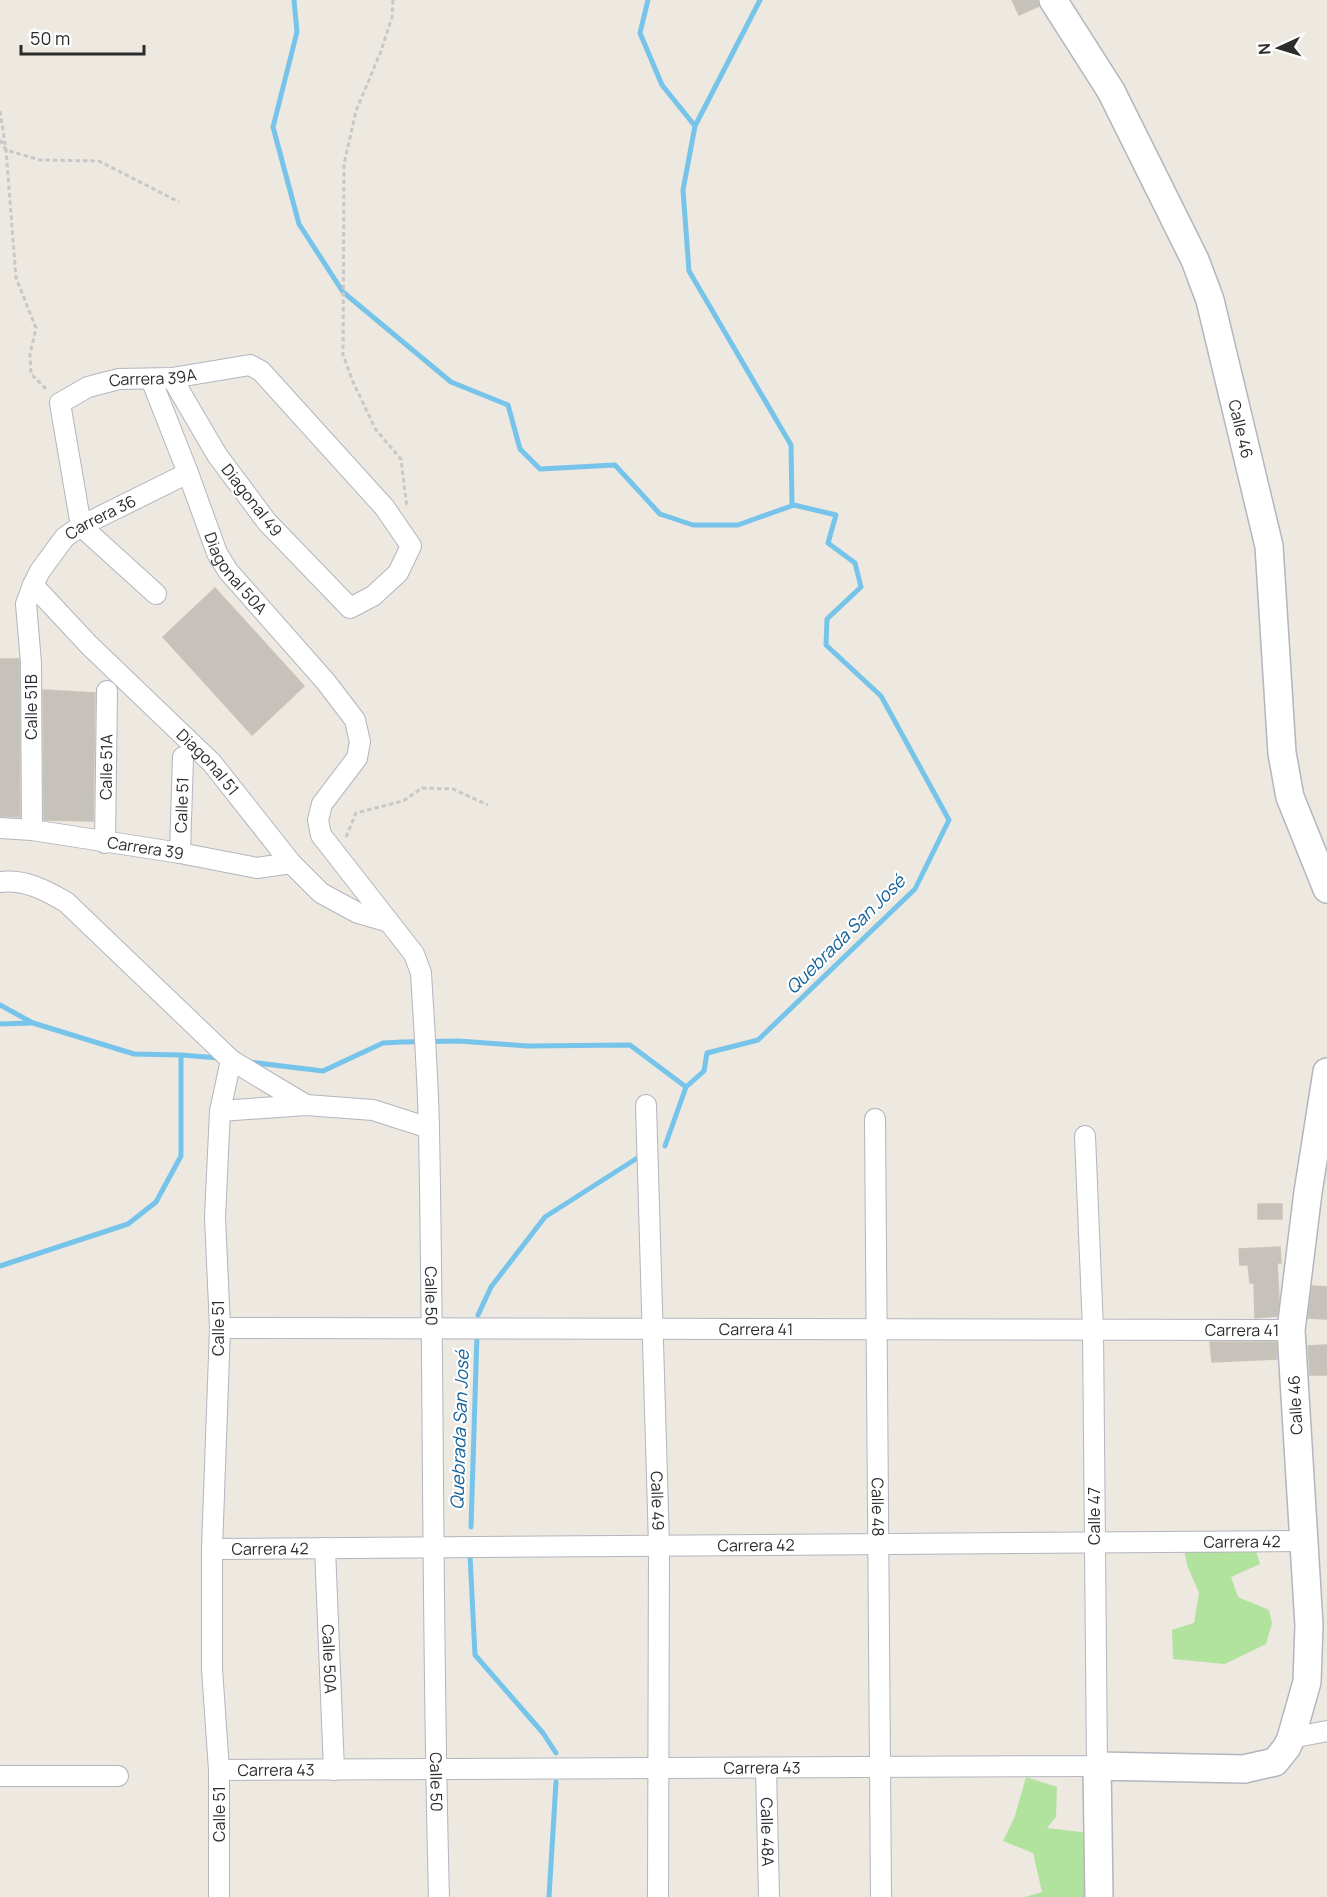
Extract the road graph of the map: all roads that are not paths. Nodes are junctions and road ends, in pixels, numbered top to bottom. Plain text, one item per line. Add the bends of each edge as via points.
1 (1053, 0) edge
2 (172, 378) junction
3 (151, 380) junction
4 (188, 473) junction
5 (81, 526) junction
6 (33, 585) junction
7 (156, 594) dead end
8 (350, 608) joint
9 (107, 691) dead end
10 (360, 741) joint
11 (183, 757) dead end
12 (0, 828) edge
13 (32, 830) junction
14 (105, 843) junction
15 (180, 853) junction
16 (291, 863) junction
17 (0, 882) edge
18 (1327, 889) edge
19 (389, 922) junction
20 (231, 1060) junction
21 (1327, 1072) edge
22 (306, 1104) junction
23 (646, 1105) dead end
24 (220, 1111) junction
25 (875, 1119) dead end
26 (429, 1128) junction
27 (1084, 1136) dead end
28 (220, 1328) junction
29 (431, 1328) junction
30 (652, 1329) junction
31 (877, 1329) junction
32 (1093, 1329) junction
33 (1291, 1330) junction
34 (1302, 1541) junction
35 (1094, 1542) junction
36 (878, 1544) junction
37 (659, 1545) junction
38 (435, 1547) junction
39 (325, 1548) junction
40 (212, 1549) junction
41 (1327, 1731) edge
42 (1291, 1738) junction
43 (1097, 1766) junction
44 (880, 1767) junction
45 (660, 1768) junction
46 (766, 1768) junction
47 (435, 1769) junction
48 (219, 1770) junction
49 (334, 1770) junction
50 (0, 1776) edge
51 (118, 1776) dead end
52 (219, 1897) edge
53 (439, 1897) edge
54 (658, 1897) edge
55 (768, 1897) edge
56 (881, 1897) edge
57 (1099, 1897) edge

1 - 18 street, Calle 46 via 1111,92 1195,260 1210,300 1269,546 1282,753 1290,797
2 - 3 street, Carrera 39A
2 - 8 street, Diagonal 49 via 218,455 267,522
2 - 8 street, Carrera 39A via 250,365 261,371 385,508 411,546 398,573 373,596
3 - 4 street, Diagonal 50A
3 - 5 street, Carrera 39A via 108,381 60,403
4 - 5 street, Carrera 36
4 - 10 street, Diagonal 50A via 217,553 228,571 326,682 355,720
5 - 6 street, Carrera 36 via 64,537
5 - 7 street
6 - 13 street, Calle 51B via 26,604 31,663
6 - 16 street, Diagonal 51 via 89,645 212,763
9 - 14 street, Calle 51A
10 - 19 street, Calle 50 via 357,758 322,804 318,820 321,835
11 - 15 street, Calle 51
12 - 13 street, Carrera 39
13 - 14 street, Carrera 39
14 - 15 street, Carrera 39
15 - 16 street, Carrera 39 via 257,868
16 - 19 street, Diagonal 51 via 321,893 358,913
17 - 20 street via 15,880 66,902
19 - 26 street, Calle 50 via 414,954 421,973
20 - 22 street
20 - 24 street, Calle 51
21 - 33 street, Calle 46
22 - 24 street
22 - 26 street via 373,1110
23 - 30 street, Calle 49
24 - 28 street, Calle 51 via 216,1217
25 - 31 street, Calle 48
26 - 29 street, Calle 50
27 - 32 street, Calle 47
28 - 29 street, Carrera 41
28 - 40 street, Calle 51
29 - 30 street, Carrera 41
29 - 38 street, Calle 50
30 - 31 street, Carrera 41
30 - 37 street, Calle 49
31 - 32 street, Carrera 41
31 - 36 street, Calle 48
32 - 33 street, Carrera 41
32 - 35 street, Calle 47
33 - 34 street, Calle 46
34 - 35 street, Carrera 42
34 - 42 street, Calle 46 via 1309,1625 1307,1682
35 - 36 street, Carrera 42
35 - 43 street, Calle 47
36 - 37 street, Carrera 42
36 - 44 street, Calle 48
37 - 38 street, Carrera 42
37 - 45 street, Calle 49
38 - 39 street, Carrera 42
38 - 47 street, Calle 50
39 - 40 street, Carrera 42
39 - 49 street, Calle 50A
40 - 48 street, Calle 51 via 212,1669
41 - 42 street
42 - 43 street, Carrera 43 via 1275,1762 1244,1769
43 - 44 street, Carrera 43
43 - 57 street, Calle 47
44 - 46 street, Carrera 43
44 - 56 street, Calle 48
45 - 46 street, Carrera 43
45 - 47 street, Carrera 43
45 - 54 street, Calle 49
46 - 55 street, Calle 48A
47 - 49 street, Carrera 43
47 - 53 street, Calle 50
48 - 49 street, Carrera 43
48 - 52 street, Calle 51
50 - 51 street

